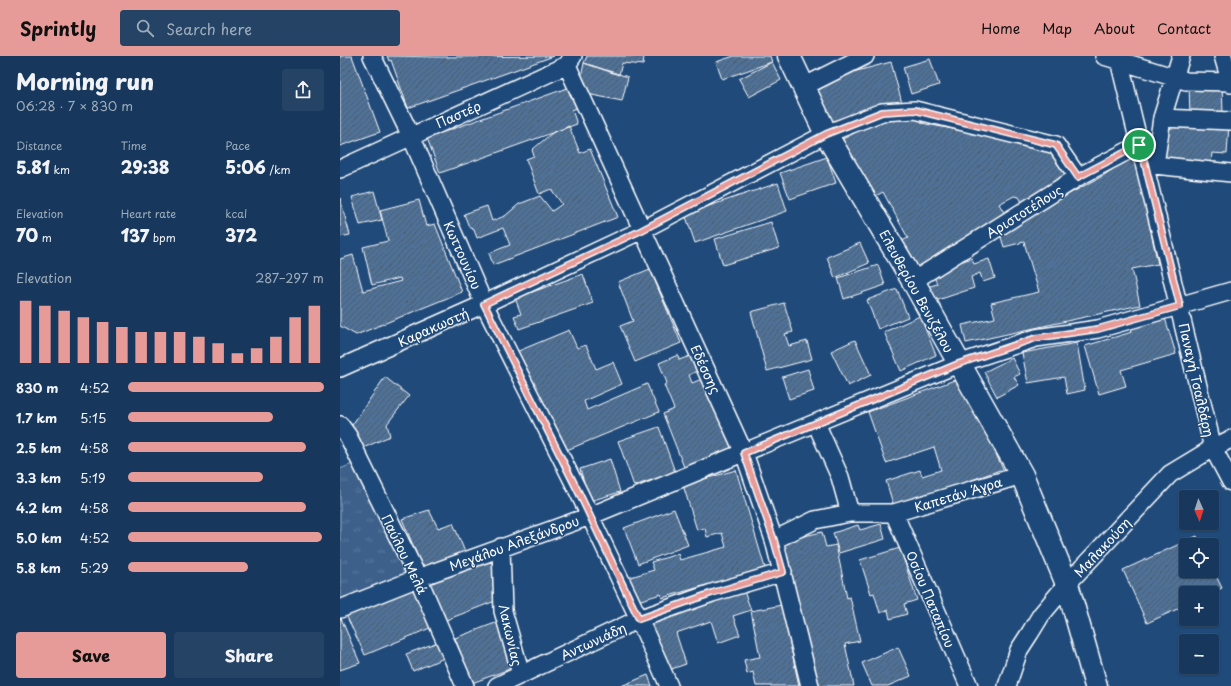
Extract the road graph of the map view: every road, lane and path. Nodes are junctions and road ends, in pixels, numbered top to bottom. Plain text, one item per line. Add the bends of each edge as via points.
1 (372, 56) edge
2 (790, 56) edge
3 (865, 56) edge
4 (1181, 56) edge
5 (1223, 56) edge
6 (1114, 58) edge
7 (570, 60) edge
8 (1175, 78) junction
9 (1231, 82) edge
10 (803, 87) junction
11 (1162, 118) junction
12 (1231, 120) edge
13 (826, 134) junction
14 (411, 136) junction
15 (1139, 145) junction
16 (1150, 164) junction
17 (340, 169) edge
18 (1231, 173) edge
19 (1078, 177) junction
20 (642, 230) junction
21 (913, 281) junction
22 (1231, 291) edge
23 (484, 304) junction
24 (1180, 306) junction
25 (958, 364) junction
26 (340, 368) edge
27 (816, 423) junction
28 (340, 425) edge
29 (1231, 440) edge
30 (1213, 448) junction
31 (744, 453) junction
32 (1022, 475) junction
33 (1231, 482) edge
34 (850, 513) junction
35 (894, 513) junction
36 (590, 516) junction
37 (774, 540) junction
38 (501, 547) junction
39 (783, 572) junction
40 (418, 578) junction
41 (1067, 584) junction
42 (340, 609) edge
43 (639, 619) junction
44 (521, 674) junction
45 (465, 686) edge
46 (497, 686) edge
47 (669, 686) edge
48 (810, 686) edge
49 (969, 686) edge
50 (1007, 686) edge
51 (1096, 686) edge

1 - 14 street, Κωττουνίου
2 - 10 main road, Ελευθερίου Βενιζέλου
3 - 10 street
4 - 8 street
5 - 9 street
6 - 8 street
6 - 15 street, Παναγή Τσαλδάρη
7 - 14 street, Παστέρ
7 - 20 street, Εδέσσης
8 - 9 street via 1186,81
8 - 11 street
10 - 13 main road, Ελευθερίου Βενιζέλου
11 - 12 street
11 - 16 street
13 - 19 street, Καρακωστή via 882,112 915,110 1056,145
13 - 20 street, Καρακωστή
13 - 21 main road, Ελευθερίου Βενιζέλου
14 - 17 street, Παστέρ
14 - 23 street, Κωττουνίου
15 - 16 street, Παναγή Τσαλδάρη
15 - 19 street, Αριστοτέλους
16 - 18 street
16 - 24 street, Παναγή Τσαλδάρη
19 - 21 street, Αριστοτέλους
20 - 23 street, Καρακωστή
20 - 31 street, Εδέσσης
21 - 25 main road, Ελευθερίου Βενιζέλου
22 - 24 street, Μεγάλου Αλεξάνδρου
23 - 26 street, Καρακωστή
23 - 36 street, Κωττουνίου
24 - 25 street, Μεγάλου Αλεξάνδρου via 1098,329 1036,338
24 - 30 street, Παναγή Τσαλδάρη
25 - 27 street, Μεγάλου Αλεξάνδρου
25 - 32 main road, Ελευθερίου Βενιζέλου
27 - 31 street, Μεγάλου Αλεξάνδρου
27 - 34 street via 840,477
28 - 40 street, Παύλου Μελά via 348,436
29 - 30 street, Μαλακούση
30 - 33 street, Παναγή Τσαλδάρη
30 - 41 street, Μαλακούση via 1170,474
31 - 36 street, Μεγάλου Αλεξάνδρου
31 - 37 street, Εδέσσης
32 - 35 street, Καπετάν Άγρα
32 - 41 main road, Ελευθερίου Βενιζέλου
34 - 35 street, Καπετάν Άγρα
34 - 37 street, Καπετάν Άγρα via 815,520
35 - 49 street, Οσίου Παταπίου
36 - 38 street, Μεγάλου Αλεξάνδρου
36 - 43 street, Κωττουνίου
37 - 39 street, Εδέσσης
38 - 40 street, Μεγάλου Αλεξάνδρου
38 - 44 street, Λακωνίας via 503,611
39 - 43 street, Αντωνιάδη via 712,593
39 - 48 street, Εδέσσης
40 - 42 street, Μεγάλου Αλεξάνδρου
40 - 45 street, Παύλου Μελά
41 - 50 street, Μαλακούση via 1026,638 1019,650
41 - 51 main road, Ελευθερίου Βενιζέλου
43 - 44 street, Αντωνιάδη
43 - 47 street, Κωττουνίου
44 - 46 street, Αντωνιάδη

